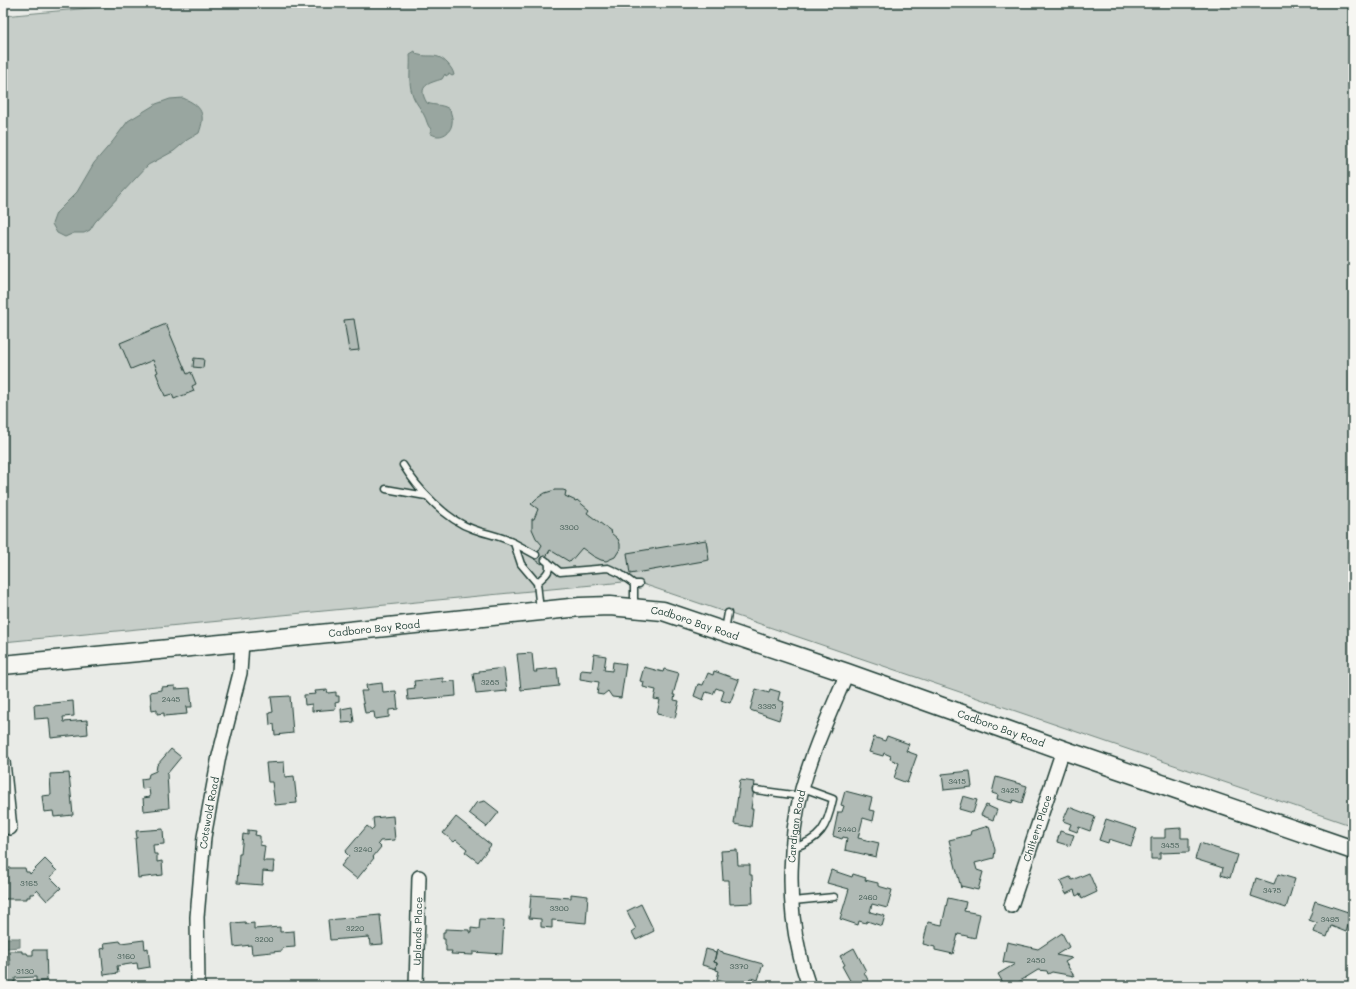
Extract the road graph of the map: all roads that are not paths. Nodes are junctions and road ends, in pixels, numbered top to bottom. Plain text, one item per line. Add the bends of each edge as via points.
1 (403, 465) dead end
2 (386, 489) dead end
3 (426, 496) junction
4 (514, 543) junction
5 (536, 555) dead end
6 (537, 583) junction
7 (634, 608) junction
8 (540, 611) junction
9 (728, 613) dead end
10 (724, 632) junction
11 (242, 642) junction
12 (3, 665) edge
13 (847, 673) junction
14 (1063, 750) junction
15 (3, 762) edge
16 (756, 790) dead end
17 (801, 792) junction
18 (10, 828) dead end
19 (792, 848) junction
20 (1353, 850) edge
21 (419, 877) dead end
22 (834, 897) dead end
23 (793, 901) junction
24 (1011, 906) dead end
25 (198, 986) edge
26 (416, 986) edge
27 (809, 986) edge

1 - 3 lane
2 - 3 lane
3 - 4 lane via 459,523
4 - 5 lane
4 - 6 lane via 521,564
6 - 7 lane via 549,571 550,567 546,561 560,572 608,568 637,584
6 - 8 lane
7 - 8 main road, Cadboro Bay Road via 595,607
7 - 10 main road, Cadboro Bay Road via 663,611
8 - 11 main road, Cadboro Bay Road
9 - 10 lane
10 - 13 main road, Cadboro Bay Road
11 - 12 main road, Cadboro Bay Road
11 - 25 street, Cotswold Road via 240,673 219,756 204,837 197,917
13 - 14 main road, Cadboro Bay Road
13 - 17 street, Cardigan Road
14 - 20 main road, Cadboro Bay Road
14 - 24 street, Chiltern Place
15 - 18 street
16 - 17 lane
17 - 19 street, Cardigan Road
17 - 19 lane via 833,799 829,818 817,836 804,845
19 - 23 street, Cardigan Road
21 - 26 street, Uplands Place
22 - 23 lane
23 - 27 street, Cardigan Road via 798,950

